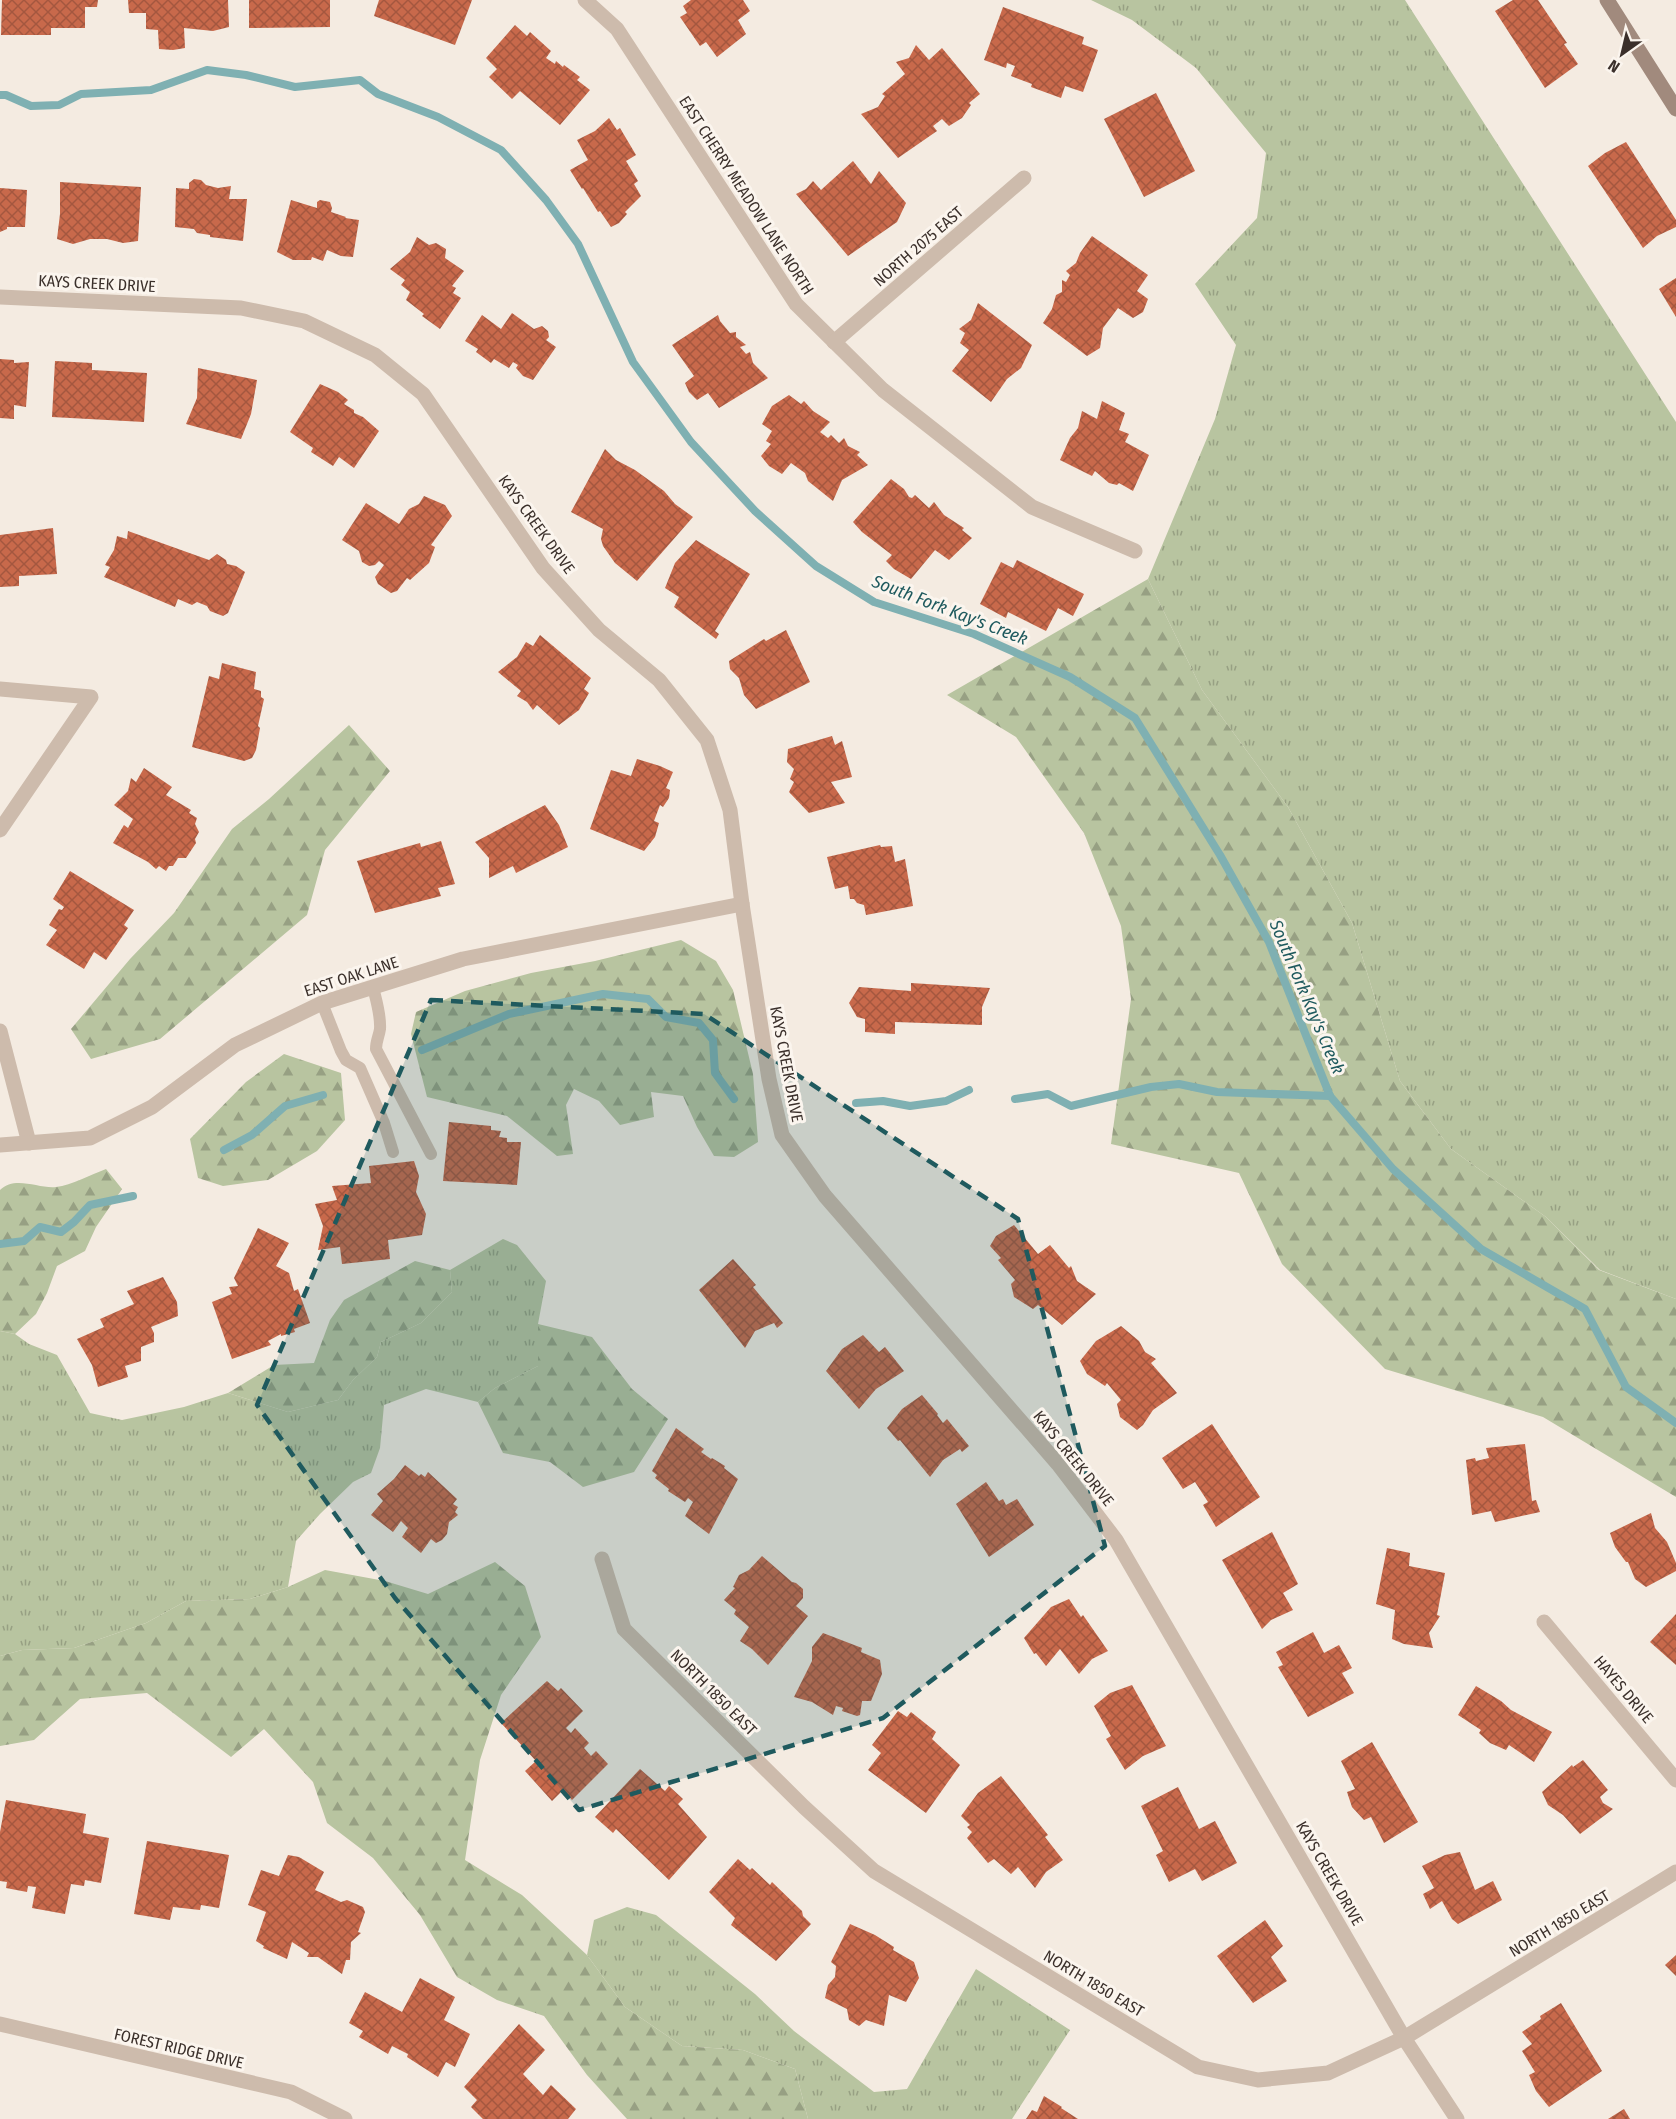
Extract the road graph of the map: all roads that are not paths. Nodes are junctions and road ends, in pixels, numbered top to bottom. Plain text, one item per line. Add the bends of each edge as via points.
1 (585, 0) edge
2 (1607, 0) edge
3 (1676, 110) edge
4 (1024, 178) dead end
5 (0, 297) edge
6 (834, 342) junction
7 (1135, 551) dead end
8 (0, 689) edge
9 (0, 830) edge
10 (742, 904) junction
11 (373, 987) junction
12 (322, 1004) junction
13 (0, 1031) edge
14 (29, 1143) junction
15 (0, 1145) edge
16 (393, 1152) dead end
17 (430, 1154) dead end
18 (602, 1560) dead end
19 (1544, 1622) dead end
20 (1676, 1780) edge
21 (1676, 1872) edge
22 (0, 2024) edge
23 (1404, 2038) junction
24 (345, 2119) edge
25 (1457, 2119) edge

1 - 6 street, EAST CHERRY MEADOW LANE NORTH via 617,29 796,304
2 - 3 street
4 - 6 street, NORTH 2075 EAST
5 - 10 street, KAYS CREEK DRIVE via 241,308 294,318 375,355 423,394 543,568 599,630 659,680 707,740 730,810
6 - 7 street, EAST CHERRY MEADOW LANE NORTH via 883,390 1032,507
8 - 9 street via 92,697
10 - 11 street, EAST OAK LANE via 463,959
10 - 23 street, KAYS CREEK DRIVE via 769,1080 782,1135 825,1196 1058,1464 1116,1540
11 - 12 street, EAST OAK LANE
11 - 17 lane via 380,1030 376,1049
12 - 14 street, EAST OAK LANE via 235,1045 152,1107 90,1138
12 - 16 lane via 346,1060 360,1068
13 - 14 street
14 - 15 street, EAST OAK LANE
18 - 23 street, NORTH 1850 EAST via 624,1629 874,1871 1198,2067 1258,2080 1328,2073
19 - 20 street, HAYES DRIVE
21 - 23 street, NORTH 1850 EAST
22 - 24 street, FOREST RIDGE DRIVE via 291,2092
23 - 25 street, KAYS CREEK DRIVE

